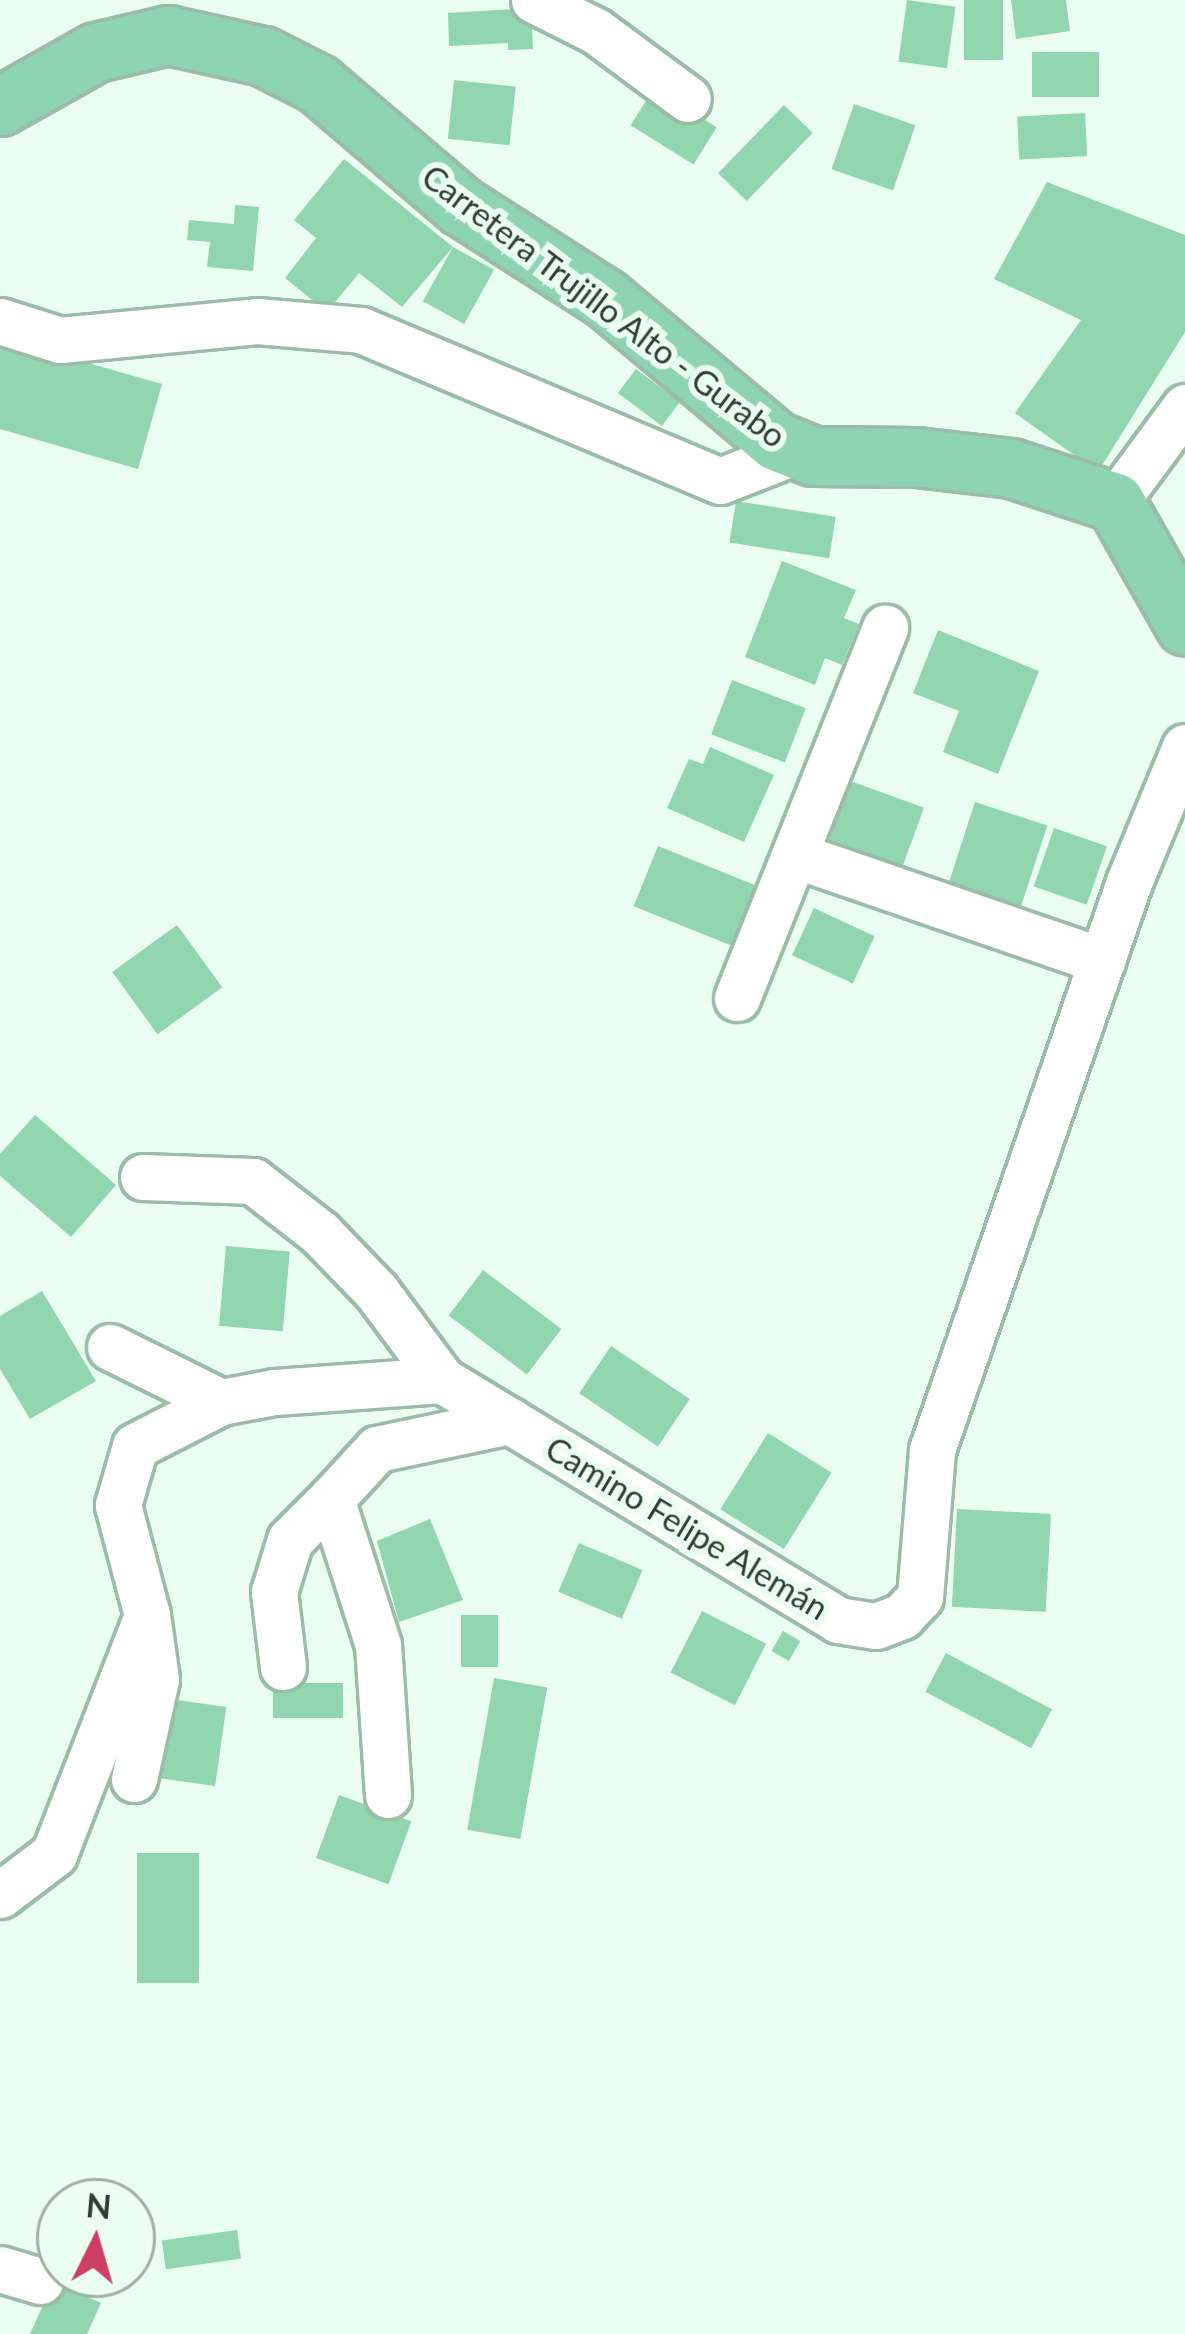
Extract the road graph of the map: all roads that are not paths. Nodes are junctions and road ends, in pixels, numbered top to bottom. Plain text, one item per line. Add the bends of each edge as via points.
1 (534, 0) edge
2 (688, 99) dead end
3 (0, 106) edge
4 (0, 321) edge
5 (1185, 407) edge
6 (799, 450) junction
7 (1115, 502) junction
8 (1185, 625) edge
9 (885, 628) dead end
10 (1185, 747) edge
11 (794, 855) junction
12 (1102, 961) junction
13 (736, 998) dead end
14 (143, 1177) dead end
15 (110, 1347) dead end
16 (442, 1380) junction
17 (221, 1402) junction
18 (510, 1420) junction
19 (331, 1499) junction
20 (147, 1615) junction
21 (283, 1666) dead end
22 (134, 1779) dead end
23 (388, 1795) dead end
24 (0, 1895) edge

1 - 2 street via 596,31
3 - 6 main road, Carretera Trujillo Alto - Gurabo via 96,52 168,35 263,56 318,84 461,206 605,298 776,441
4 - 6 street via 60,340 257,321 361,330 720,481
5 - 7 street
6 - 7 main road, Carretera Trujillo Alto - Gurabo via 1011,468
7 - 8 main road
9 - 11 street
10 - 12 street, Camino Felipe Alemán
11 - 12 street
11 - 13 street
12 - 18 street, Camino Felipe Alemán via 932,1450 920,1597 902,1616 876,1626 838,1620
14 - 16 street via 253,1181 376,1291
15 - 17 street
16 - 17 street
16 - 18 street, Camino Felipe Alemán
17 - 20 street via 135,1446 118,1505
18 - 19 street via 377,1449
19 - 21 street via 290,1540 274,1592
19 - 23 street via 378,1645
20 - 22 street via 156,1679
20 - 24 street via 54,1854

